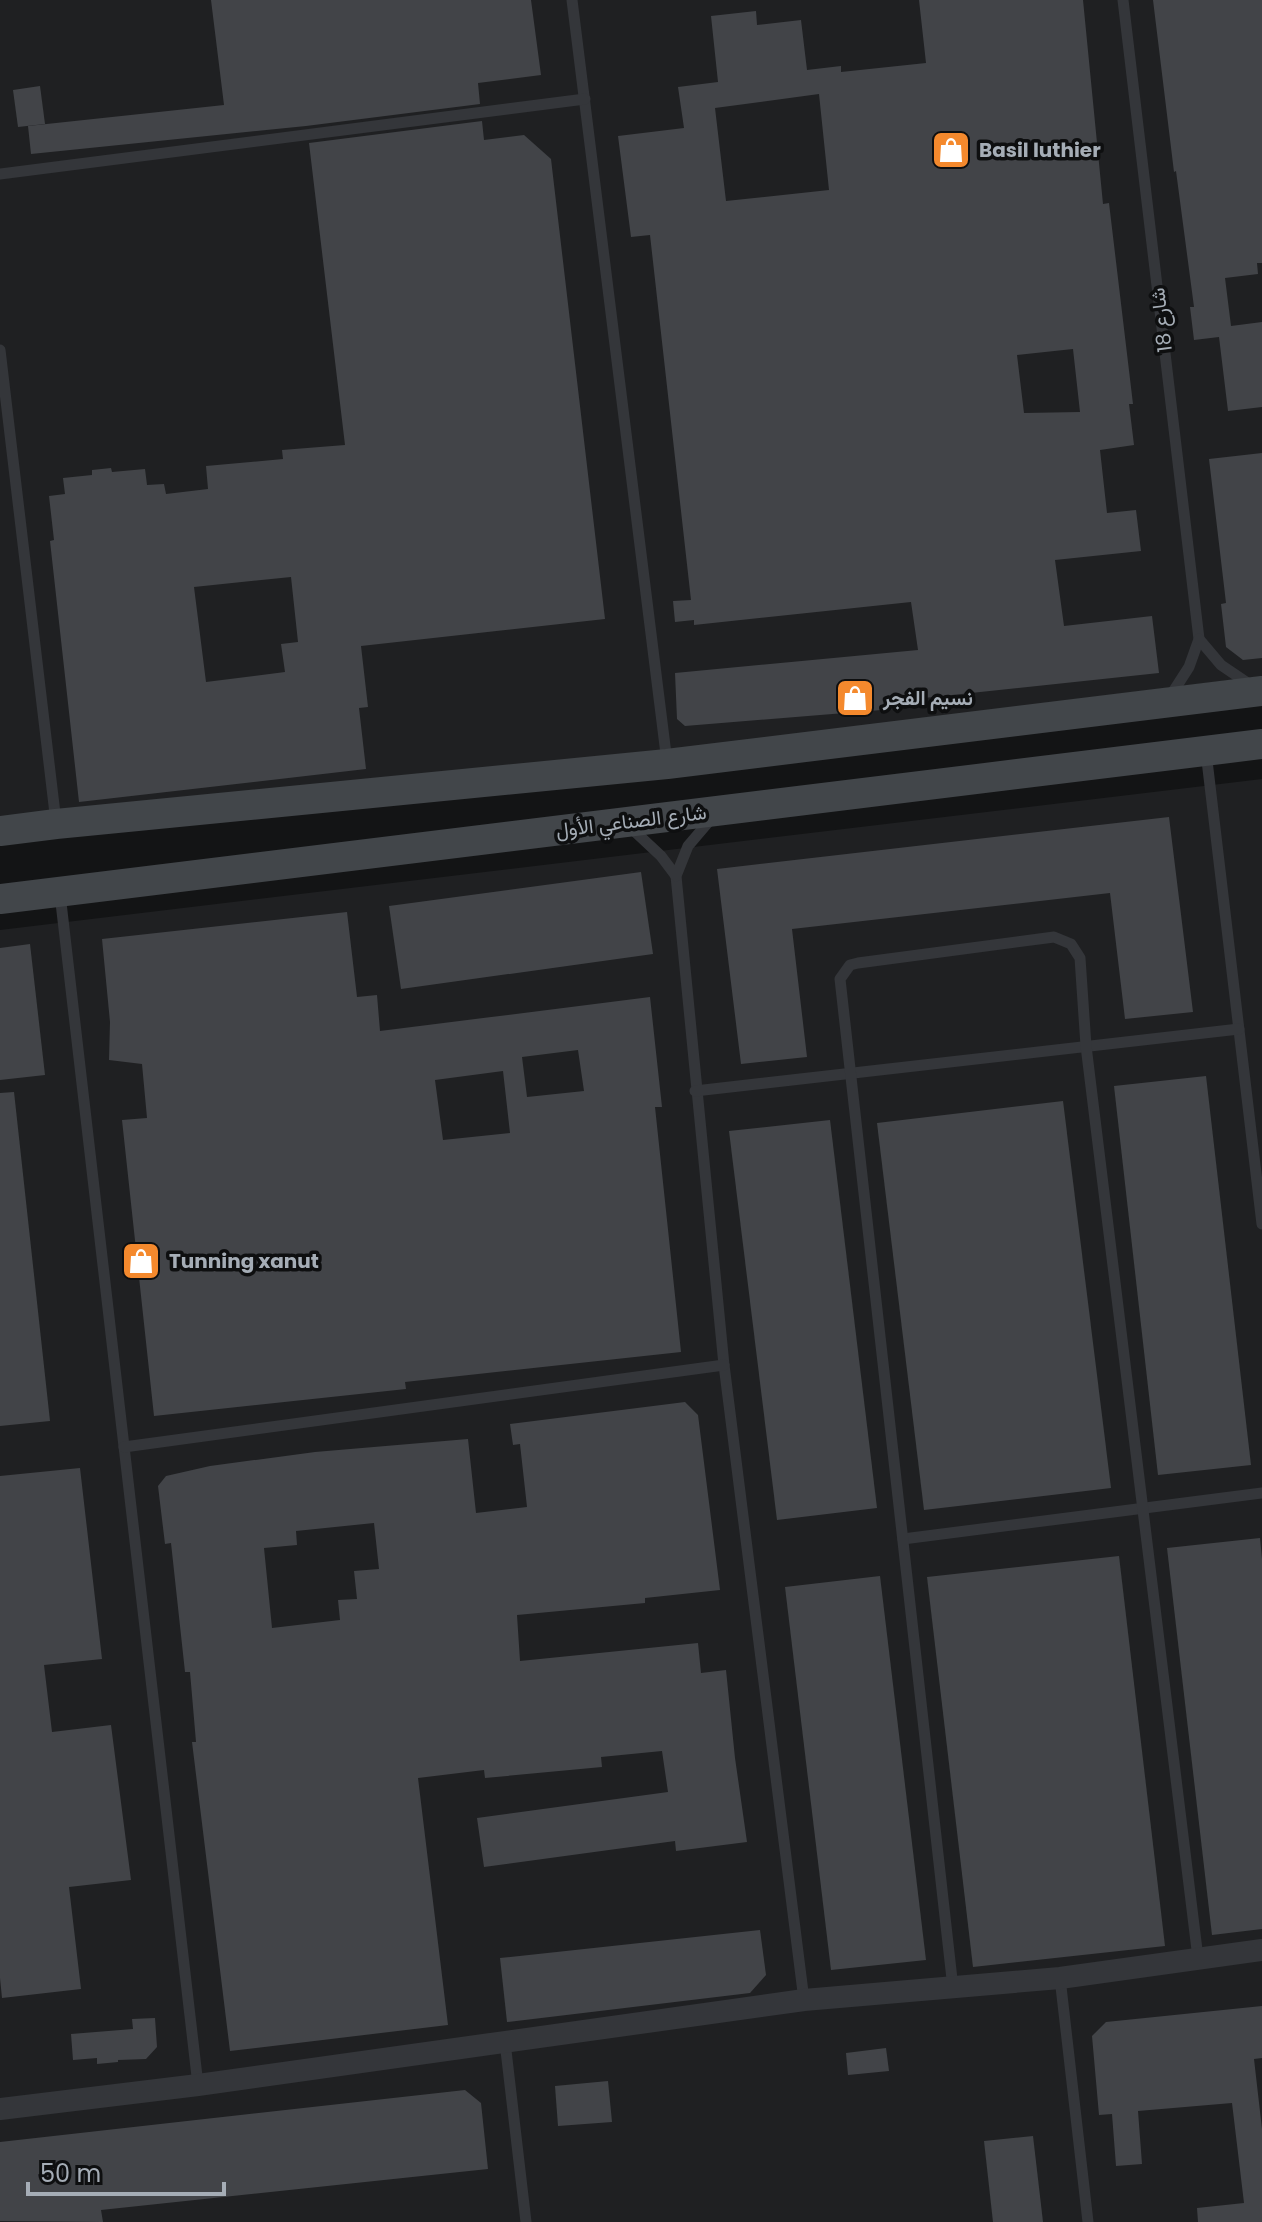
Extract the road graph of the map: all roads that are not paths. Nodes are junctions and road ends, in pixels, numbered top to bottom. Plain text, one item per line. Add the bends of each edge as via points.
1 (572, 0) edge
2 (1123, 0) edge
3 (585, 99) junction
4 (0, 174) edge
5 (0, 350) edge
6 (1199, 639) junction
7 (1262, 691) edge
8 (1163, 704) junction
9 (1262, 744) edge
10 (1206, 752) junction
11 (667, 764) junction
12 (722, 810) junction
13 (623, 822) junction
14 (56, 824) junction
15 (0, 831) edge
16 (676, 876) junction
17 (60, 891) junction
18 (0, 899) edge
19 (1239, 1029) junction
20 (1086, 1046) junction
21 (851, 1074) junction
22 (695, 1091) junction
23 (1262, 1224) edge
24 (724, 1365) junction
25 (124, 1447) junction
26 (1262, 1493) edge
27 (1143, 1508) junction
28 (903, 1539) junction
29 (1262, 1950) edge
30 (1198, 1958) junction
31 (1060, 1978) junction
32 (953, 1988) junction
33 (804, 2000) junction
34 (505, 2042) junction
35 (198, 2085) junction
36 (0, 2109) edge
37 (526, 2222) edge
38 (1088, 2222) edge

1 - 3 lane
2 - 6 lane, شارع 18
3 - 4 lane
3 - 11 lane
5 - 14 lane
6 - 7 lane via 1221,665
6 - 8 lane via 1189,667
7 - 8 main road
8 - 11 main road
9 - 10 main road, شارع الصناعي الأول
10 - 12 main road, شارع الصناعي الأول
10 - 19 lane
11 - 14 main road
12 - 13 main road, شارع الصناعي الأول
12 - 16 lane via 693,839
13 - 16 lane
13 - 17 main road, شارع الصناعي الأول
14 - 15 main road
16 - 22 lane
17 - 18 main road, شارع الصناعي الأول
17 - 25 lane
19 - 20 lane
19 - 23 lane
20 - 21 lane
20 - 21 lane via 1080,958 1071,944 1054,937 850,965 839,987
20 - 27 lane
21 - 22 lane
21 - 28 lane
22 - 24 lane
24 - 25 lane
24 - 33 lane
25 - 35 lane
26 - 27 lane
27 - 28 lane
27 - 30 lane
28 - 32 lane
29 - 30 street
30 - 31 street
31 - 32 street
31 - 38 lane
32 - 33 street
33 - 34 street
34 - 35 street
34 - 37 lane
35 - 36 street

